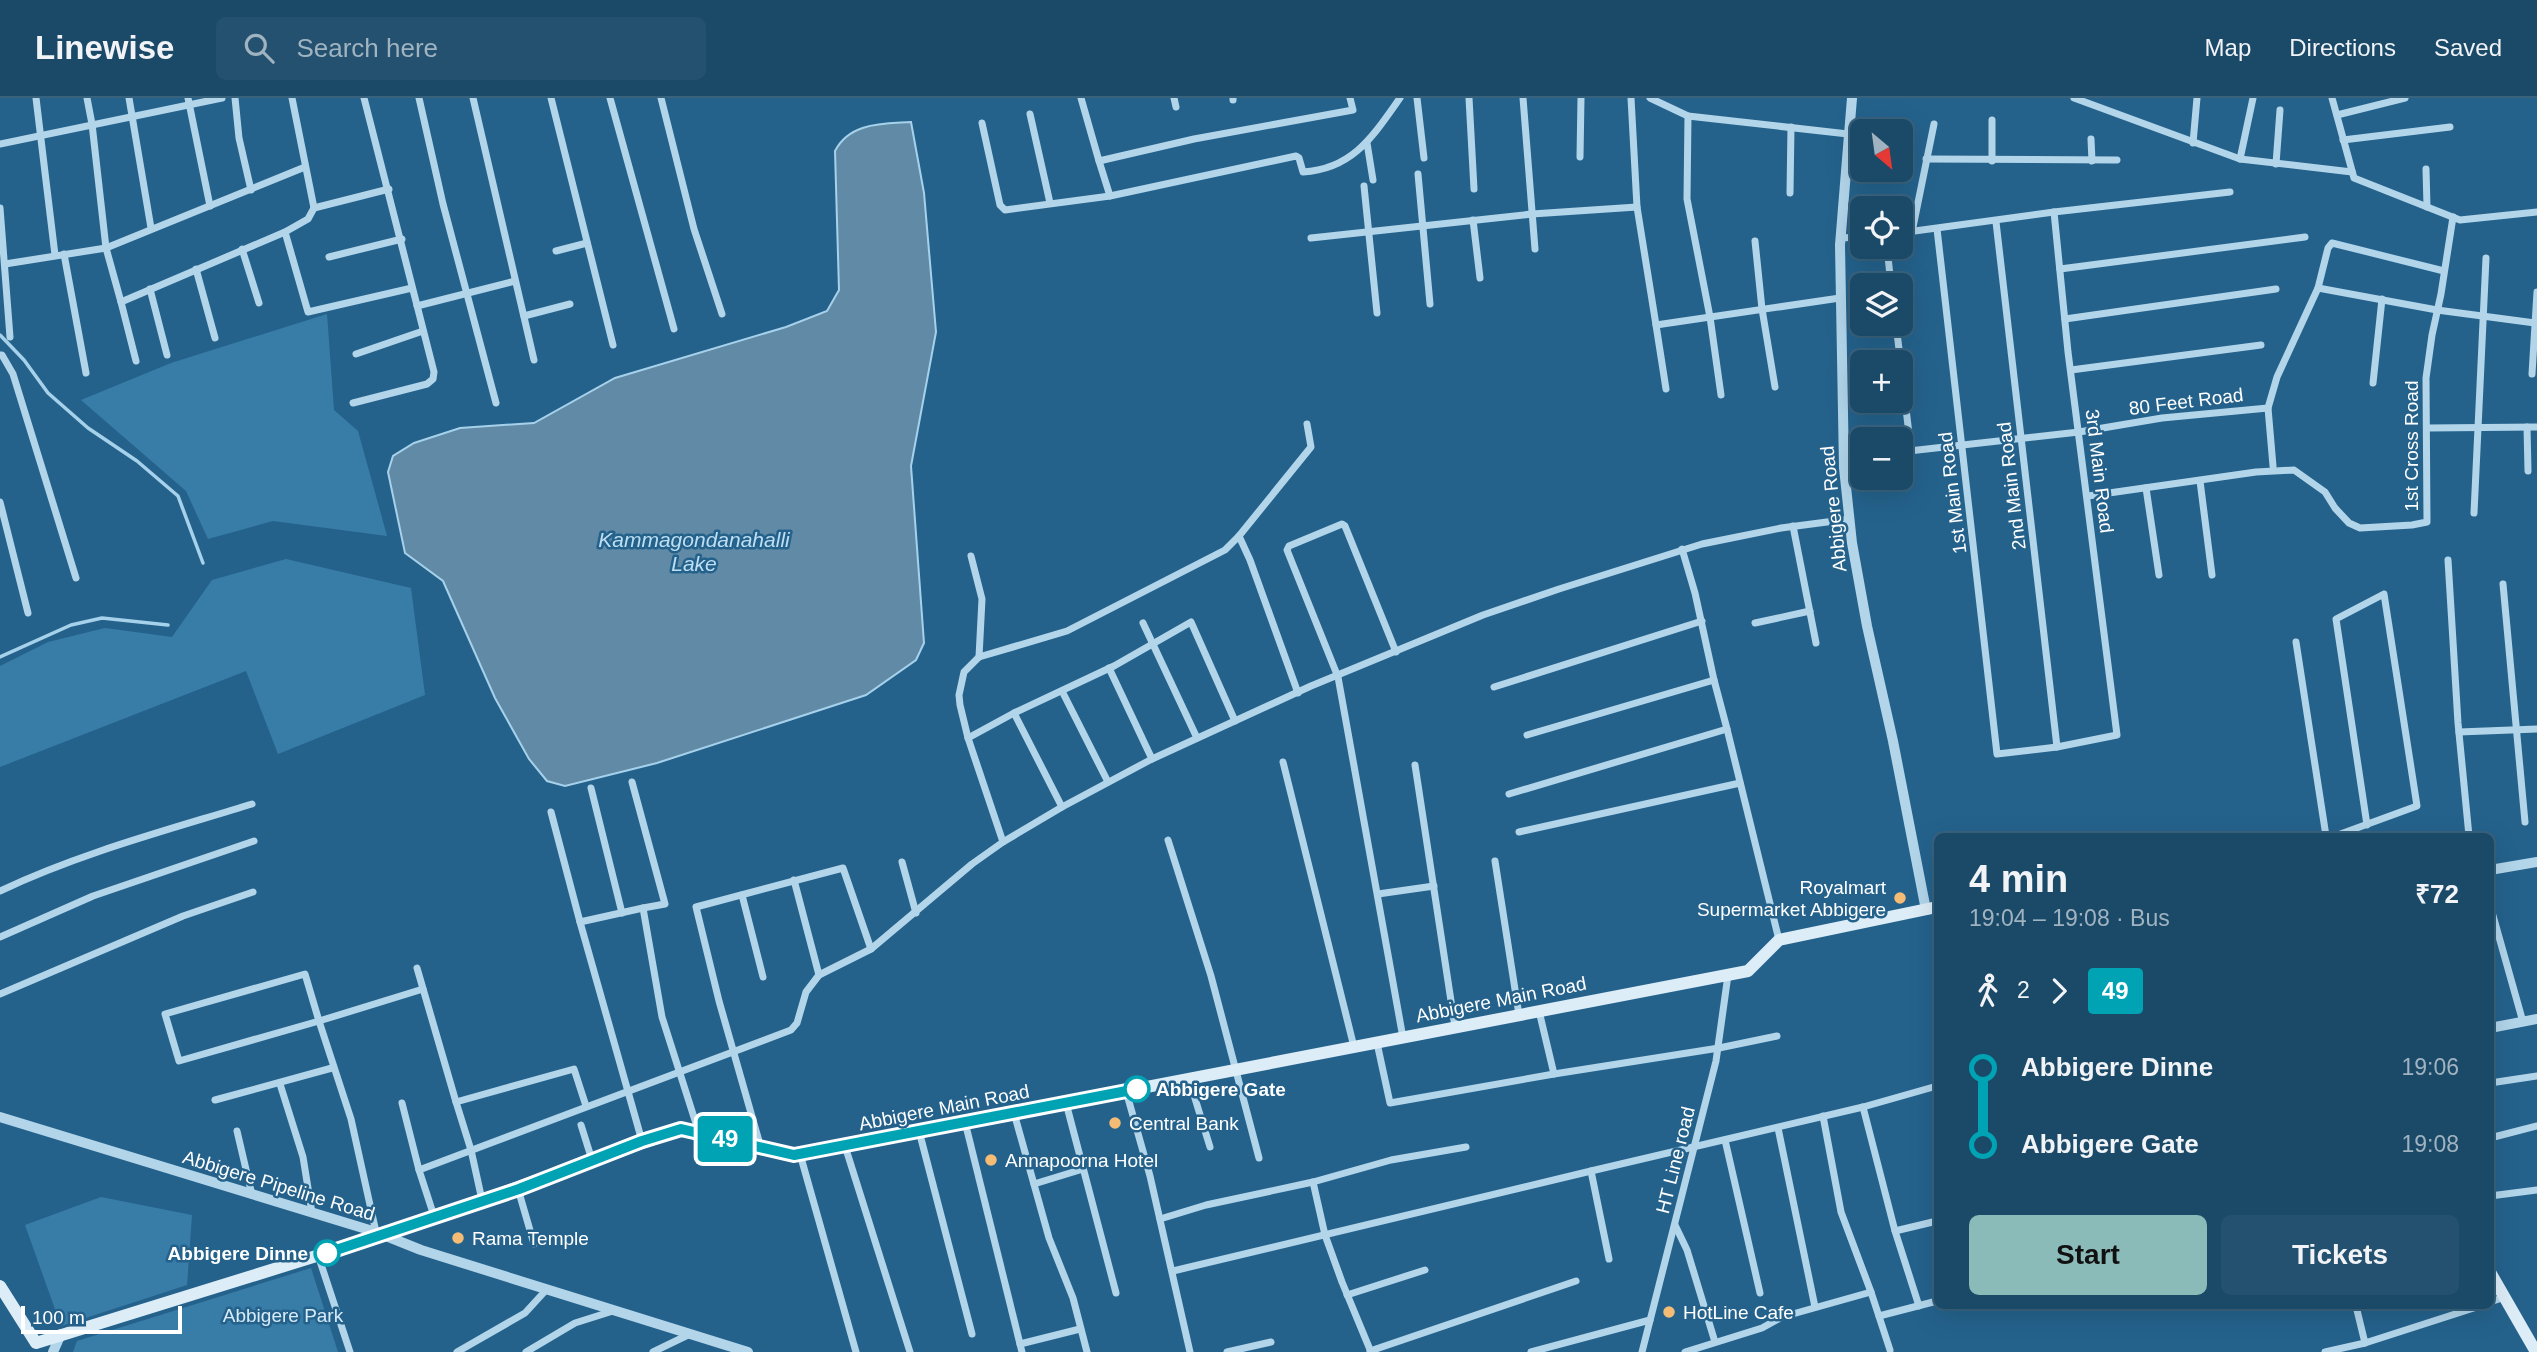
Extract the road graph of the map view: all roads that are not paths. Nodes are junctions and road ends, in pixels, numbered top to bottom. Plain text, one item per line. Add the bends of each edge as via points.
1 (36, 98) edge
2 (87, 98) edge
3 (129, 98) edge
4 (222, 98) edge
5 (235, 98) edge
6 (292, 98) edge
7 (365, 98) edge
8 (418, 98) edge
9 (474, 98) edge
10 (551, 98) edge
11 (610, 98) edge
12 (661, 98) edge
13 (1081, 98) edge
14 (1174, 98) edge
15 (1350, 98) edge
16 (1400, 98) edge
17 (1417, 98) edge
18 (1469, 98) edge
19 (1523, 98) edge
20 (1581, 98) edge
21 (1631, 98) edge
22 (1650, 98) edge
23 (1852, 98) edge
24 (2074, 98) edge
25 (2197, 98) edge
26 (2253, 98) edge
27 (2332, 98) edge
28 (2405, 98) edge
29 (188, 101) edge
30 (1176, 107) dead end
31 (2280, 110) dead end
32 (1030, 114) dead end
33 (2337, 115) junction
34 (130, 116) junction
35 (1688, 116) junction
36 (1992, 121) dead end
37 (982, 123) dead end
38 (92, 124) junction
39 (1934, 124) dead end
40 (1791, 127) junction
41 (2450, 127) dead end
42 (1848, 134) junction
43 (42, 135) junction
44 (2091, 139) dead end
45 (2343, 140) junction
46 (1367, 143) junction
47 (2193, 143) junction
48 (0, 144) edge
49 (1424, 158) dead end
50 (1580, 158) dead end
51 (1926, 159) junction
52 (2241, 159) junction
53 (2117, 160) dead end
54 (1099, 161) junction
55 (1993, 161) junction
56 (2092, 161) junction
57 (2276, 164) junction
58 (305, 167) junction
59 (2426, 169) dead end
60 (2352, 172) junction
61 (1418, 174) dead end
62 (1373, 180) dead end
63 (1364, 186) dead end
64 (389, 189) junction
65 (1474, 189) dead end
66 (251, 190) junction
67 (2230, 192) dead end
68 (1790, 193) dead end
69 (1110, 196) junction
70 (1050, 203) junction
71 (210, 206) junction
72 (1637, 207) junction
73 (2427, 207) junction
74 (0, 208) edge
75 (314, 208) junction
76 (2054, 212) junction
77 (2537, 212) edge
78 (1532, 214) junction
79 (2453, 217) junction
80 (1474, 220) junction
81 (1996, 222) junction
82 (1423, 226) junction
83 (1913, 227) edge
84 (151, 228) junction
85 (1937, 229) junction
86 (285, 232) junction
87 (1368, 232) junction
88 (1913, 232) edge
89 (2305, 237) dead end
90 (1311, 238) dead end
91 (1840, 238) junction
92 (1850, 238) edge
93 (402, 239) junction
94 (1755, 241) dead end
95 (587, 243) junction
96 (106, 248) junction
97 (242, 249) junction
98 (1535, 249) dead end
99 (556, 251) dead end
100 (59, 254) junction
101 (329, 257) dead end
102 (2486, 258) dead end
103 (5, 264) junction
104 (2060, 268) junction
105 (196, 269) junction
106 (2444, 271) junction
107 (1480, 278) dead end
108 (515, 281) junction
109 (412, 288) junction
110 (2318, 288) junction
111 (150, 289) junction
112 (2276, 289) dead end
113 (2537, 292) edge
114 (466, 295) junction
115 (1840, 298) junction
116 (2382, 299) junction
117 (121, 302) junction
118 (259, 303) dead end
119 (570, 304) dead end
120 (1430, 304) dead end
121 (417, 306) junction
122 (1762, 309) junction
123 (2437, 310) junction
124 (1377, 313) dead end
125 (722, 314) dead end
126 (524, 316) junction
127 (2482, 316) junction
128 (1710, 317) junction
129 (2065, 319) junction
130 (2535, 323) junction
131 (1656, 325) junction
132 (674, 329) dead end
133 (423, 331) junction
134 (1897, 336) edge
135 (10, 337) dead end
136 (215, 338) dead end
137 (613, 345) dead end
138 (2261, 345) dead end
139 (356, 354) dead end
140 (0, 355) edge
141 (167, 355) dead end
142 (534, 360) dead end
143 (136, 361) dead end
144 (2071, 370) junction
145 (86, 373) dead end
146 (2532, 374) dead end
147 (2373, 383) dead end
148 (1775, 387) dead end
149 (1666, 389) dead end
150 (1721, 395) dead end
151 (353, 403) dead end
152 (496, 403) dead end
153 (2268, 408) junction
154 (1307, 424) dead end
155 (1908, 427) edge
156 (2477, 427) junction
157 (2527, 427) junction
158 (2537, 427) edge
159 (2428, 428) junction
160 (2079, 432) junction
161 (2021, 439) junction
162 (1962, 446) junction
163 (1913, 451) edge
164 (1850, 457) edge
165 (1844, 458) junction
166 (2273, 466) dead end
167 (2528, 471) dead end
168 (2200, 481) junction
169 (2147, 488) junction
170 (2088, 496) junction
171 (0, 502) edge
172 (2474, 513) dead end
173 (1850, 519) junction
174 (1793, 526) junction
175 (4, 531) edge
176 (1239, 536) junction
177 (1682, 550) junction
178 (971, 556) dead end
179 (2448, 560) dead end
180 (2159, 575) dead end
181 (2212, 575) dead end
182 (76, 578) dead end
183 (2503, 584) dead end
184 (1810, 611) junction
185 (28, 613) dead end
186 (1702, 621) junction
187 (1143, 623) dead end
188 (1755, 623) dead end
189 (2296, 642) dead end
190 (1816, 643) dead end
191 (1153, 644) junction
192 (1396, 652) junction
193 (979, 657) junction
194 (1109, 668) junction
195 (1338, 677) junction
196 (1714, 680) junction
197 (1494, 687) dead end
198 (1062, 691) junction
199 (1298, 693) junction
200 (1014, 713) junction
201 (1235, 721) junction
202 (1727, 729) junction
203 (2537, 729) edge
204 (2516, 730) junction
205 (2459, 732) junction
206 (1527, 735) dead end
207 (968, 738) junction
208 (1197, 738) junction
209 (2057, 747) junction
210 (1152, 759) junction
211 (1283, 762) dead end
212 (1415, 765) dead end
213 (632, 782) dead end
214 (1108, 782) junction
215 (1740, 783) junction
216 (591, 788) dead end
217 (1509, 794) dead end
218 (252, 804) dead end
219 (1062, 807) junction
220 (551, 812) dead end
221 (2525, 822) dead end
222 (2367, 825) junction
223 (1519, 832) dead end
224 (2326, 833) edge
225 (2344, 833) edge
226 (2469, 833) edge
227 (1168, 840) dead end
228 (254, 841) dead end
229 (1003, 842) junction
230 (1495, 861) dead end
231 (902, 862) dead end
232 (2537, 862) edge
233 (2494, 869) edge
234 (794, 880) junction
235 (1434, 886) junction
236 (0, 891) edge
237 (253, 892) dead end
238 (1378, 894) junction
239 (742, 895) junction
240 (643, 908) junction
241 (1931, 909) edge
242 (916, 912) junction
243 (622, 913) junction
244 (2494, 919) edge
245 (580, 922) junction
246 (0, 937) edge
247 (1779, 940) junction
248 (871, 949) junction
249 (417, 968) dead end
250 (819, 975) junction
251 (1728, 975) junction
252 (764, 977) dead end
253 (423, 989) junction
254 (0, 994) edge
255 (1539, 1011) junction
256 (1519, 1015) junction
257 (2537, 1019) edge
258 (318, 1021) junction
259 (2523, 1022) junction
260 (1455, 1027) junction
261 (2494, 1027) edge
262 (1777, 1035) dead end
263 (1403, 1038) junction
264 (1377, 1043) junction
265 (1354, 1047) junction
266 (1719, 1048) junction
267 (734, 1051) junction
268 (332, 1068) junction
269 (1237, 1069) junction
270 (679, 1072) junction
271 (1554, 1074) junction
272 (2537, 1076) edge
273 (1189, 1079) junction
274 (2494, 1082) edge
275 (280, 1084) junction
276 (1934, 1087) edge
277 (628, 1091) junction
278 (1126, 1091) junction
279 (215, 1100) dead end
280 (456, 1102) junction
281 (402, 1103) dead end
282 (1066, 1103) junction
283 (586, 1106) junction
284 (1863, 1107) junction
285 (1014, 1113) junction
286 (1824, 1116) junction
287 (0, 1117) edge
288 (965, 1122) junction
289 (581, 1125) dead end
290 (2537, 1126) edge
291 (1778, 1128) junction
292 (237, 1130) dead end
293 (919, 1131) junction
294 (699, 1133) junction
295 (2494, 1137) edge
296 (1725, 1140) junction
297 (642, 1141) junction
298 (845, 1146) junction
299 (761, 1147) junction
300 (1210, 1147) dead end
301 (1466, 1147) dead end
302 (1694, 1148) junction
303 (471, 1150) junction
304 (800, 1154) junction
305 (1259, 1158) dead end
306 (593, 1160) junction
307 (1083, 1169) junction
308 (419, 1170) junction
309 (1591, 1171) junction
310 (1313, 1182) junction
311 (1034, 1184) junction
312 (519, 1189) junction
313 (2537, 1190) edge
314 (252, 1195) junction
315 (2494, 1195) edge
316 (482, 1200) junction
317 (312, 1214) junction
318 (434, 1216) junction
319 (1160, 1219) junction
320 (1934, 1222) edge
321 (1675, 1225) junction
322 (1895, 1231) junction
323 (380, 1234) junction
324 (1325, 1235) junction
325 (534, 1244) dead end
326 (318, 1255) junction
327 (1609, 1259) dead end
328 (1425, 1270) dead end
329 (1173, 1271) junction
330 (2494, 1279) edge
331 (1576, 1281) dead end
332 (0, 1286) edge
333 (547, 1289) junction
334 (1871, 1292) junction
335 (1116, 1293) dead end
336 (1760, 1293) dead end
337 (1348, 1295) junction
338 (2505, 1297) junction
339 (2494, 1301) edge
340 (1934, 1302) edge
341 (1919, 1306) junction
342 (1815, 1307) junction
343 (2357, 1309) edge
344 (2471, 1309) edge
345 (613, 1311) junction
346 (1879, 1316) junction
347 (1650, 1320) junction
348 (1080, 1329) junction
349 (61, 1334) junction
350 (972, 1334) dead end
351 (688, 1335) junction
352 (1271, 1342) dead end
353 (1715, 1342) junction
354 (2365, 1343) junction
355 (38, 1348) edge
356 (1021, 1348) edge
357 (1371, 1351) edge
358 (1888, 1351) edge
359 (53, 1352) edge
360 (350, 1352) edge
361 (457, 1352) edge
362 (526, 1352) edge
363 (653, 1352) edge
364 (748, 1352) edge
365 (856, 1352) edge
366 (910, 1352) edge
367 (1087, 1352) edge
368 (1188, 1352) edge
369 (1227, 1352) edge
370 (1531, 1352) edge
371 (1642, 1352) edge
372 (1685, 1352) edge
373 (2325, 1352) edge
374 (2536, 1352) edge

1 - 43 street
2 - 38 street
3 - 34 street
4 - 29 street
5 - 66 street
6 - 58 street
7 - 64 street
8 - 114 street
9 - 108 street
10 - 95 street
11 - 132 street
12 - 125 street via 694,229
13 - 54 street
14 - 30 street
15 - 54 street via 1353,110
16 - 46 street
17 - 49 street
18 - 65 street
19 - 78 street
20 - 50 street
21 - 72 street
22 - 35 street
23 - 42 street, Abbigere Road
24 - 47 street
25 - 47 street
26 - 52 street
27 - 33 street
28 - 33 street
29 - 34 street
29 - 71 street
31 - 57 street
32 - 70 street
33 - 45 street
34 - 38 street
34 - 84 street
35 - 40 street
35 - 128 street via 1687,199
36 - 55 street
37 - 70 street via 1002,209
38 - 43 street
38 - 96 street
39 - 51 street
40 - 42 street
40 - 68 street
41 - 45 street
42 - 91 street, Abbigere Road
43 - 48 street
43 - 100 street
44 - 56 street
45 - 60 street
46 - 62 street
46 - 69 street via 1348,159 1321,171 1303,172 1296,156
47 - 52 street
51 - 55 street
51 - 83 street
52 - 57 street
53 - 56 street
54 - 69 street
55 - 56 street
57 - 60 street
58 - 66 street
58 - 75 street
59 - 73 street
60 - 73 street via 2354,178
61 - 82 street
63 - 87 street
64 - 75 street
64 - 93 street
66 - 71 street
67 - 76 street
69 - 70 street
71 - 84 street
72 - 78 street
72 - 131 street
73 - 79 street
74 - 103 street
75 - 86 street via 309,219
76 - 81 street
76 - 104 street, 3rd Main Road
77 - 79 street
78 - 80 street
78 - 98 street
79 - 106 street, 1st Cross Road
80 - 82 street
80 - 107 street
81 - 85 street
81 - 161 street, 2nd Main Road
82 - 87 street
82 - 120 street
84 - 96 street
85 - 88 street
85 - 162 street, 1st Main Road
86 - 97 street
86 - 109 street via 308,312
87 - 90 street
87 - 124 street
89 - 104 street
91 - 92 street
91 - 115 street, Abbigere Road
93 - 101 street
93 - 109 street
94 - 122 street
95 - 99 street
95 - 137 street
96 - 100 street
96 - 117 street
97 - 105 street
97 - 118 street
100 - 103 street
100 - 145 street
102 - 127 street
103 - 135 street
104 - 129 street, 3rd Main Road
105 - 111 street
105 - 136 street
106 - 110 street via 2332,243
106 - 123 street, 1st Cross Road
108 - 114 street
108 - 126 street
109 - 121 street
110 - 116 street
110 - 153 street via 2277,377
111 - 117 street
111 - 141 street
112 - 129 street
113 - 130 street
114 - 121 street
114 - 152 street
115 - 122 street
115 - 165 street, Abbigere Road
116 - 123 street
116 - 147 street
117 - 143 street
119 - 126 street
121 - 133 street
122 - 128 street
122 - 148 street
123 - 127 street
123 - 159 street, 1st Cross Road via 2426,378
126 - 142 street
127 - 130 street
127 - 156 street
128 - 131 street
128 - 150 street
129 - 144 street, 3rd Main Road
130 - 146 street
131 - 149 street
133 - 139 street
133 - 151 street via 433,379
134 - 155 street
138 - 144 street
140 - 182 street via 13,374
144 - 160 street, 3rd Main Road
153 - 160 street, 80 Feet Road
153 - 166 street
154 - 176 street via 1311,447
156 - 157 street
156 - 159 street
156 - 172 street
157 - 158 street
157 - 167 street
159 - 168 street, 1st Cross Road via 2427,522 2360,528 2349,523 2325,492 2294,470
160 - 161 street, 80 Feet Road
160 - 170 street, 3rd Main Road
161 - 162 street, 80 Feet Road
161 - 209 street, 2nd Main Road
162 - 163 street, 80 Feet Road
162 - 209 street, 1st Main Road via 1997,754
164 - 165 street
165 - 173 street, Abbigere Road
168 - 169 street, 1st Cross Road
168 - 181 street
169 - 170 street, 1st Cross Road
169 - 180 street
170 - 209 street, 3rd Main Road via 2116,735
171 - 175 street
173 - 174 street
173 - 241 street, Abbigere Road via 1867,626
174 - 177 street
174 - 184 street
175 - 185 street
176 - 193 street via 1225,550 1062,634
176 - 199 street
177 - 186 street
177 - 192 street via 1483,615
178 - 193 street via 982,599
179 - 205 street
183 - 204 street
184 - 188 street
184 - 190 street
186 - 196 street
186 - 197 street
187 - 191 street
189 - 224 street
191 - 194 street
191 - 201 street via 1191,622
191 - 208 street
192 - 195 street
192 - 195 street via 1345,526 1289,546
193 - 207 street via 964,671 959,695
194 - 198 street
194 - 210 street
195 - 199 street
195 - 238 street
196 - 202 street
196 - 206 street
198 - 200 street
198 - 214 street
199 - 201 street
200 - 207 street
200 - 219 street
201 - 208 street
202 - 215 street
202 - 217 street
203 - 204 street
204 - 205 street
204 - 221 street
205 - 226 street
207 - 229 street
208 - 210 street
210 - 214 street
211 - 265 street
212 - 235 street
213 - 240 street via 665,904
214 - 219 street
215 - 223 street
215 - 247 street
216 - 243 street
218 - 236 street via 94,854
219 - 229 street
220 - 245 street
222 - 222 street via 2417,806 2384,594 2336,619
222 - 225 street
227 - 269 street
228 - 246 street via 93,896
229 - 242 street
230 - 256 street
231 - 242 street
232 - 233 street
234 - 239 street
234 - 248 street via 842,867
234 - 250 street
235 - 238 street
235 - 260 street
237 - 254 street via 183,916
238 - 263 street
239 - 252 street
239 - 267 street via 696,907
240 - 243 street
240 - 270 street via 662,1017
241 - 247 main road
242 - 248 street
243 - 245 street
244 - 259 street
245 - 277 street
247 - 251 main road, Abbigere Main Road via 1748,971
248 - 250 street
249 - 253 street
250 - 267 street via 806,992 792,1030
251 - 255 main road, Abbigere Main Road
251 - 266 street, HT Line road
253 - 258 street
253 - 280 street
255 - 256 main road, Abbigere Main Road
255 - 271 street
256 - 260 main road, Abbigere Main Road
257 - 259 street
258 - 258 street via 305,974 165,1014 179,1061
258 - 268 street
259 - 261 street
260 - 263 main road, Abbigere Main Road
262 - 266 street
263 - 264 main road, Abbigere Main Road
264 - 265 main road, Abbigere Main Road
264 - 271 street via 1390,1103
265 - 269 main road, Abbigere Main Road
266 - 271 street
266 - 302 street, HT Line road
267 - 270 street
267 - 299 street
268 - 275 street
268 - 323 street via 351,1119
269 - 273 main road, Abbigere Main Road
269 - 305 street
270 - 277 street
270 - 294 street
272 - 274 street
273 - 278 main road, Abbigere Main Road
273 - 300 street
275 - 279 street
275 - 317 street via 303,1157
276 - 284 street
277 - 283 street
277 - 297 street
278 - 282 main road, Abbigere Main Road
278 - 319 street
280 - 283 street via 574,1069
280 - 303 street
281 - 308 street
282 - 285 main road, Abbigere Main Road
282 - 307 street
283 - 303 street
284 - 286 street
284 - 322 street
285 - 288 main road, Abbigere Main Road
285 - 311 street
286 - 291 street
286 - 334 street via 1842,1212
287 - 314 street, Abbigere Pipeline Road
288 - 293 main road, Abbigere Main Road
288 - 356 street
289 - 306 street
290 - 295 street
291 - 296 street
291 - 342 street
292 - 314 street
293 - 298 main road, Abbigere Main Road
293 - 350 street
294 - 297 main road, Abbigere Main Road via 681,1129
294 - 299 main road, Abbigere Main Road
296 - 302 street
296 - 336 street
297 - 306 main road, Abbigere Main Road
298 - 304 main road, Abbigere Main Road
298 - 366 street
299 - 304 main road, Abbigere Main Road
301 - 310 street via 1391,1160
302 - 309 street
302 - 321 street, HT Line road
303 - 308 street
303 - 316 street
304 - 365 street
306 - 312 main road, Abbigere Main Road
307 - 311 street
307 - 335 street
308 - 318 street
309 - 324 street
309 - 327 street
310 - 319 street
310 - 324 street
311 - 348 street
312 - 316 main road, Abbigere Main Road
312 - 325 street
313 - 315 street
314 - 317 street, Abbigere Pipeline Road
316 - 318 main road, Abbigere Main Road
317 - 323 street, Abbigere Pipeline Road
318 - 323 main road, Abbigere Main Road
319 - 329 street
320 - 322 street
321 - 347 street, HT Line road
321 - 353 street via 1688,1250
322 - 341 street
323 - 326 main road, Abbigere Main Road
323 - 333 street, Abbigere Pipeline Road
324 - 329 street
324 - 337 street
326 - 349 main road, Abbigere Main Road
326 - 360 street
328 - 337 street
329 - 368 street
330 - 338 main road
331 - 357 street
332 - 355 main road, Abbigere Main Road
333 - 345 street, Abbigere Pipeline Road
333 - 361 street via 525,1313
334 - 342 street
334 - 346 street
337 - 357 street
338 - 339 street
338 - 374 main road
340 - 341 street
341 - 346 street
342 - 353 street
343 - 354 street
344 - 354 street
345 - 351 street, Abbigere Pipeline Road
345 - 362 street via 575,1323
346 - 358 street
347 - 370 street
347 - 371 street, HT Line road
348 - 356 street
348 - 367 street
349 - 355 main road, Abbigere Main Road
349 - 359 street
351 - 363 street
351 - 364 street, Abbigere Pipeline Road
352 - 369 street
353 - 372 street
354 - 373 street

